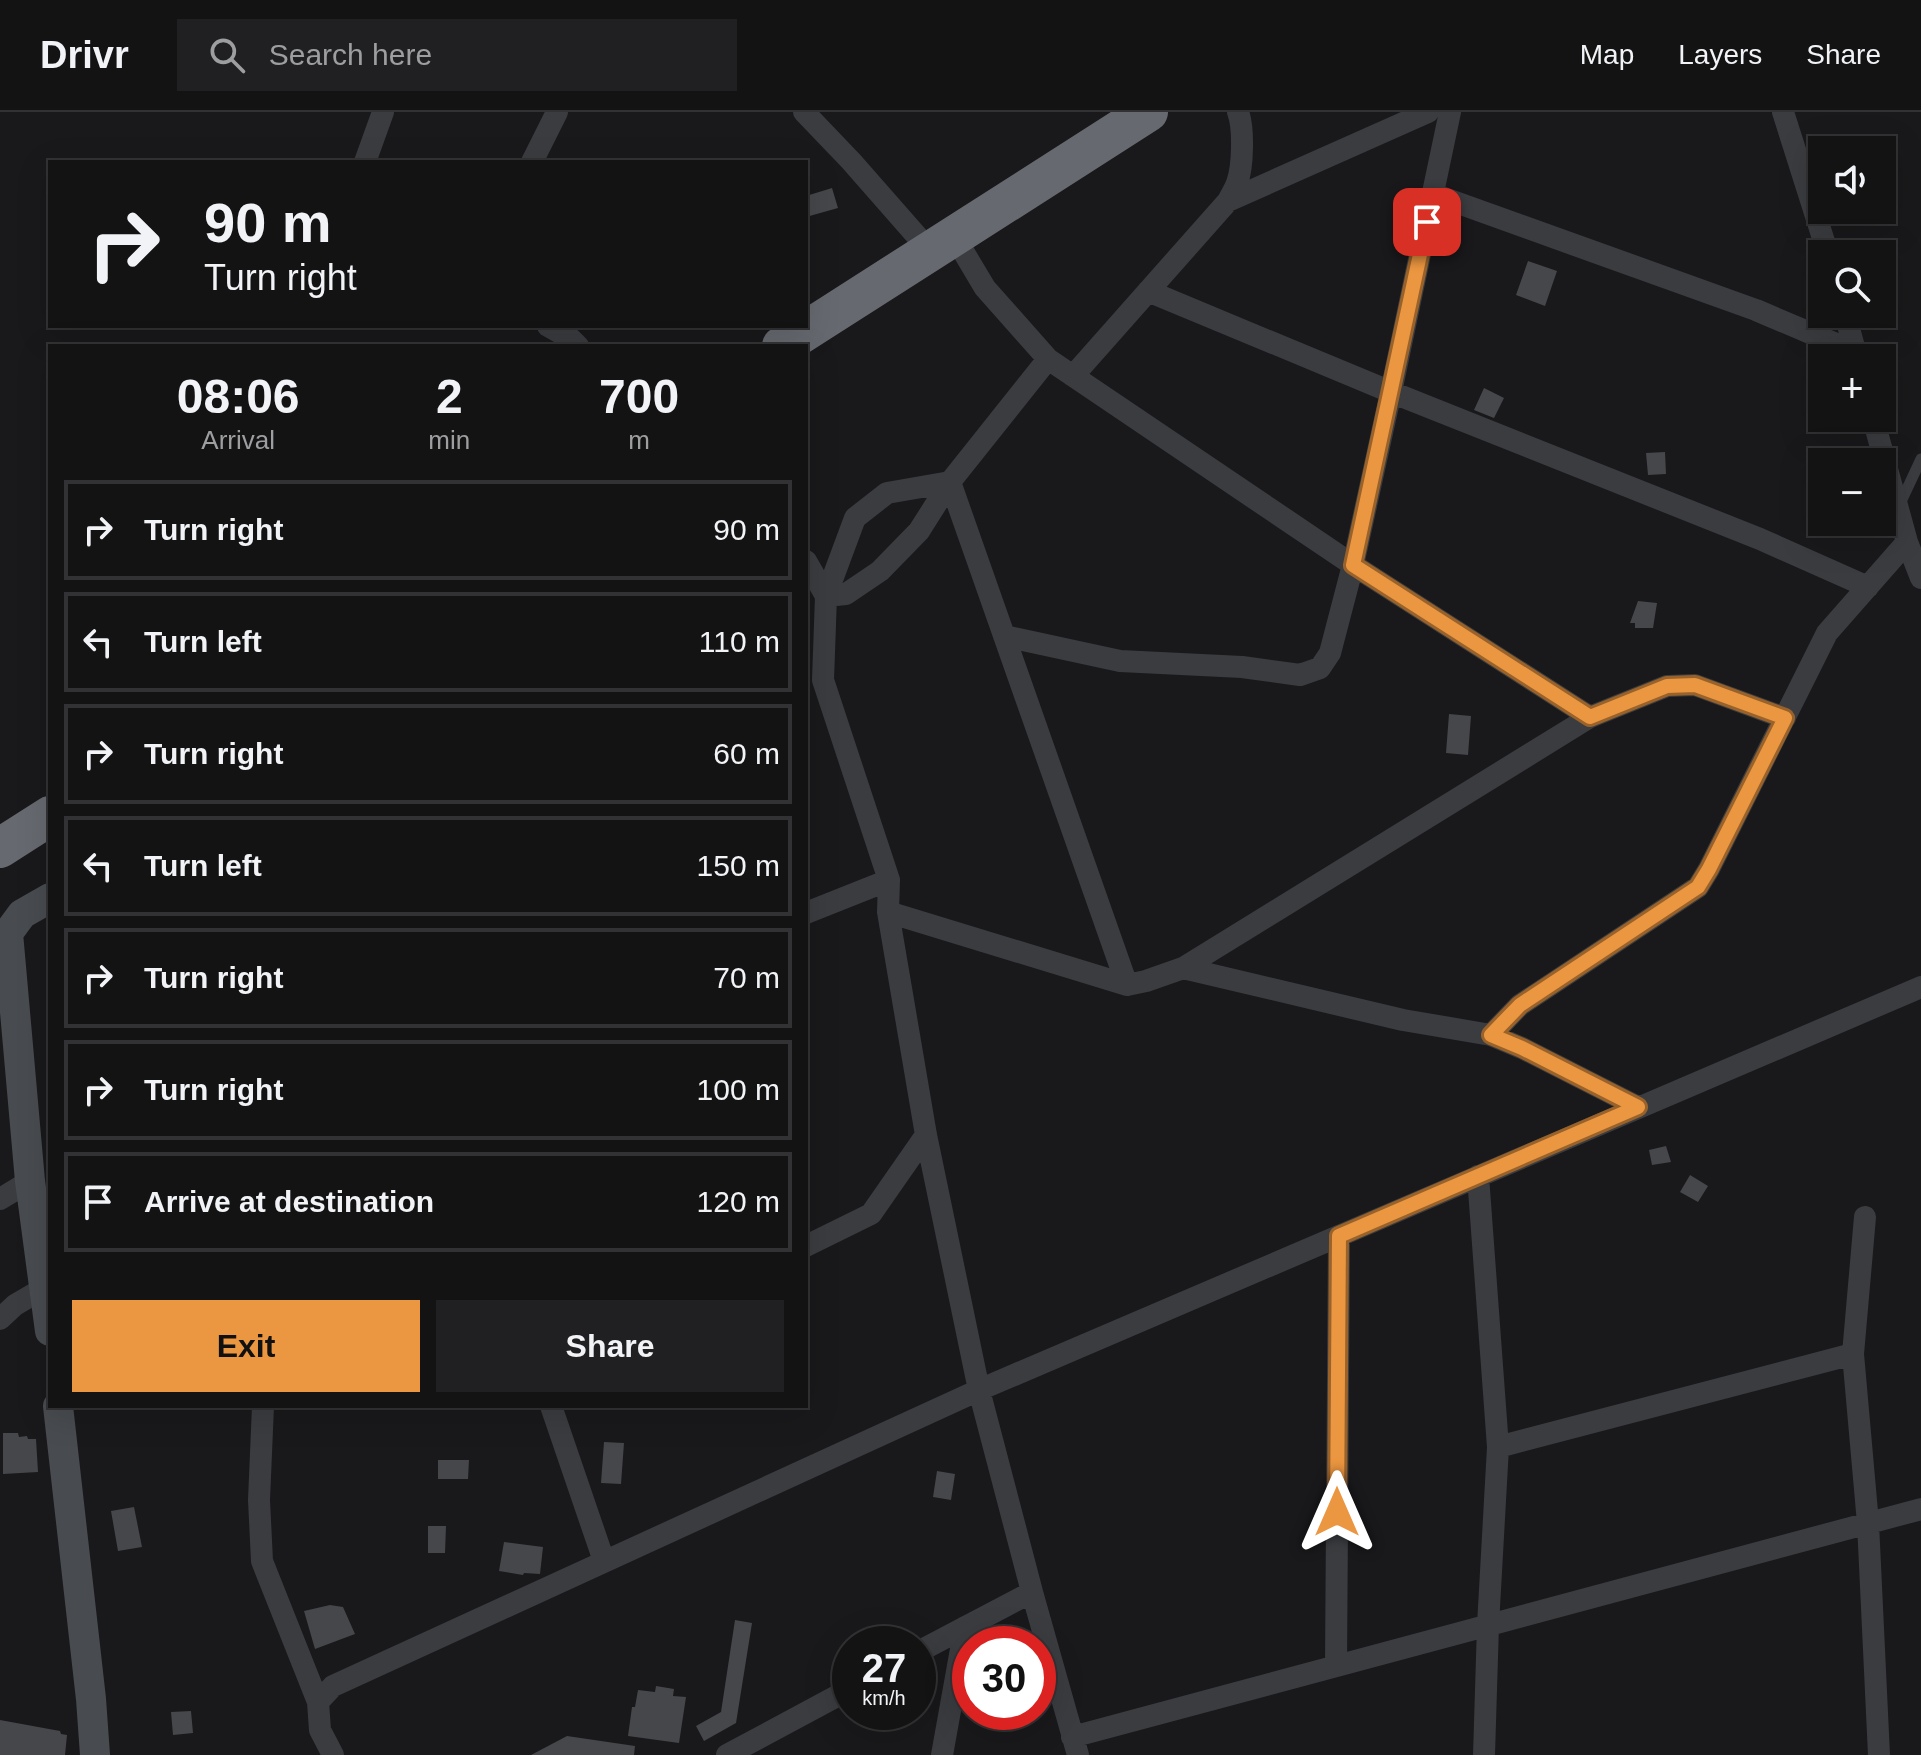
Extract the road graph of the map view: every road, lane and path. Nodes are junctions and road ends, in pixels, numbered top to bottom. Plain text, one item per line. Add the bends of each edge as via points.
1 (383, 112) edge
2 (557, 112) edge
3 (804, 112) edge
4 (1148, 112) edge
5 (1238, 112) edge
6 (1428, 112) edge
7 (1450, 112) edge
8 (1783, 112) edge
9 (366, 160) edge
10 (533, 160) edge
11 (1433, 194) junction
12 (1228, 201) junction
13 (1824, 240) edge
14 (942, 244) junction
15 (1148, 291) junction
16 (552, 328) edge
17 (576, 344) edge
18 (785, 344) edge
19 (1832, 344) edge
20 (1048, 359) junction
21 (1073, 376) junction
22 (1391, 392) junction
23 (1877, 432) edge
24 (1921, 459) edge
25 (950, 482) junction
26 (1898, 509) junction
27 (1907, 542) junction
28 (808, 564) edge
29 (1353, 565) junction
30 (1921, 578) edge
31 (1868, 587) junction
32 (826, 596) junction
33 (1004, 636) junction
34 (814, 685) edge
35 (1590, 717) junction
36 (1785, 718) junction
37 (48, 817) edge
38 (0, 848) edge
39 (889, 880) junction
40 (48, 899) edge
41 (808, 912) edge
42 (888, 912) junction
43 (1183, 968) junction
44 (1127, 985) junction
45 (1921, 987) edge
46 (1491, 1035) junction
47 (1638, 1107) junction
48 (926, 1135) junction
49 (1478, 1176) junction
50 (30, 1181) junction
51 (0, 1199) edge
52 (42, 1216) edge
53 (1865, 1217) dead end
54 (1339, 1236) junction
55 (808, 1245) edge
56 (44, 1288) junction
57 (48, 1317) edge
58 (0, 1319) edge
59 (1853, 1354) junction
60 (979, 1390) junction
61 (58, 1408) edge
62 (263, 1408) edge
63 (552, 1408) edge
64 (1498, 1447) junction
65 (1921, 1509) edge
66 (1868, 1523) junction
67 (604, 1561) junction
68 (1032, 1592) junction
69 (1488, 1625) junction
70 (967, 1626) edge
71 (1336, 1666) junction
72 (832, 1699) edge
73 (952, 1699) edge
74 (318, 1702) junction
75 (1075, 1746) edge
76 (95, 1755) edge
77 (333, 1755) edge
78 (727, 1755) edge
79 (942, 1755) edge
80 (1484, 1755) edge
81 (1879, 1755) edge

1 - 9 street
2 - 10 street
3 - 14 street
4 - 14 highway
5 - 12 street via 1238,182
6 - 12 street
7 - 11 street
8 - 13 street
11 - 19 street via 1756,310
11 - 22 street
12 - 15 street
14 - 18 highway
14 - 20 street
15 - 21 street
15 - 22 street
16 - 17 street
20 - 21 street
20 - 25 street
21 - 29 street
22 - 29 street
22 - 31 street
23 - 26 street
24 - 26 lane
25 - 32 street via 919,531 880,571 846,594
25 - 32 street via 887,493 855,518
25 - 33 street
26 - 27 street
27 - 30 street
27 - 31 street
28 - 32 street
29 - 33 street via 1330,653 1320,668 1300,675 1120,661
29 - 35 street
31 - 36 street via 1827,633
32 - 34 street
33 - 44 street
34 - 39 street
35 - 36 street via 1667,686 1695,685
35 - 43 street
36 - 46 street via 1698,887 1520,1005
37 - 38 highway
39 - 41 street
39 - 42 street
40 - 50 street via 22,914 8,933
42 - 44 street
42 - 48 street
43 - 44 street
43 - 46 street via 1403,1020
45 - 47 street
46 - 47 street
47 - 49 street
48 - 55 street via 871,1214
48 - 60 street
49 - 54 street
49 - 64 street
50 - 51 street
50 - 52 street
52 - 56 street
53 - 59 street
54 - 60 street
54 - 71 street
56 - 57 street
56 - 58 street
59 - 64 street
59 - 66 street
60 - 67 street
60 - 68 street
61 - 76 street
62 - 74 street via 262,1561
63 - 67 street
64 - 69 street
65 - 66 street
66 - 69 street
66 - 81 street
67 - 74 street via 333,1686
68 - 70 street
68 - 75 street
69 - 71 street
69 - 80 street
71 - 75 street
72 - 78 street
73 - 79 street
74 - 77 street via 320,1730

